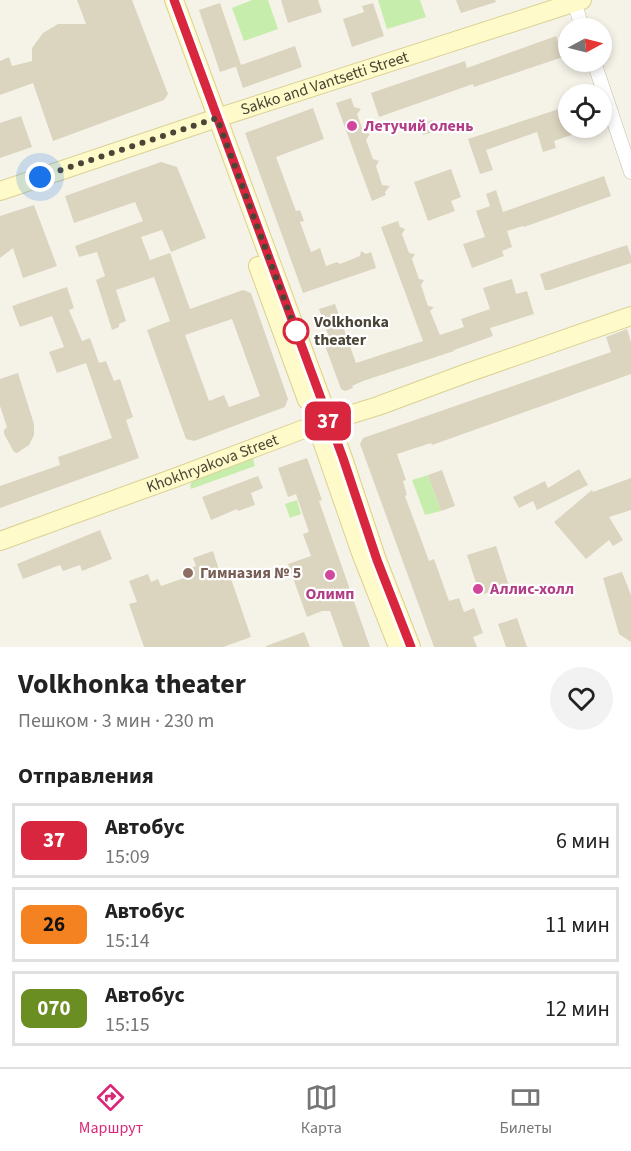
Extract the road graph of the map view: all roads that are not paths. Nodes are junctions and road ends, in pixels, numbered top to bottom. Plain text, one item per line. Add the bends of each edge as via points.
1 (164, 0) edge
2 (174, 0) edge
3 (577, 1) edge
4 (580, 18) edge
5 (597, 72) edge
6 (213, 120) junction
7 (631, 172) edge
8 (0, 191) edge
9 (631, 316) edge
10 (323, 423) junction
11 (0, 541) edge
12 (398, 647) edge
13 (411, 647) edge

1 - 6 street
2 - 6 street
3 - 4 street
3 - 6 street, Sakko and Vantsetti Street
5 - 7 street
6 - 8 street, Sakko and Vantsetti Street
6 - 10 street
9 - 10 street, Khokhryakova Street
10 - 11 street, Khokhryakova Street
10 - 12 street via 361,553
10 - 13 street via 343,458

